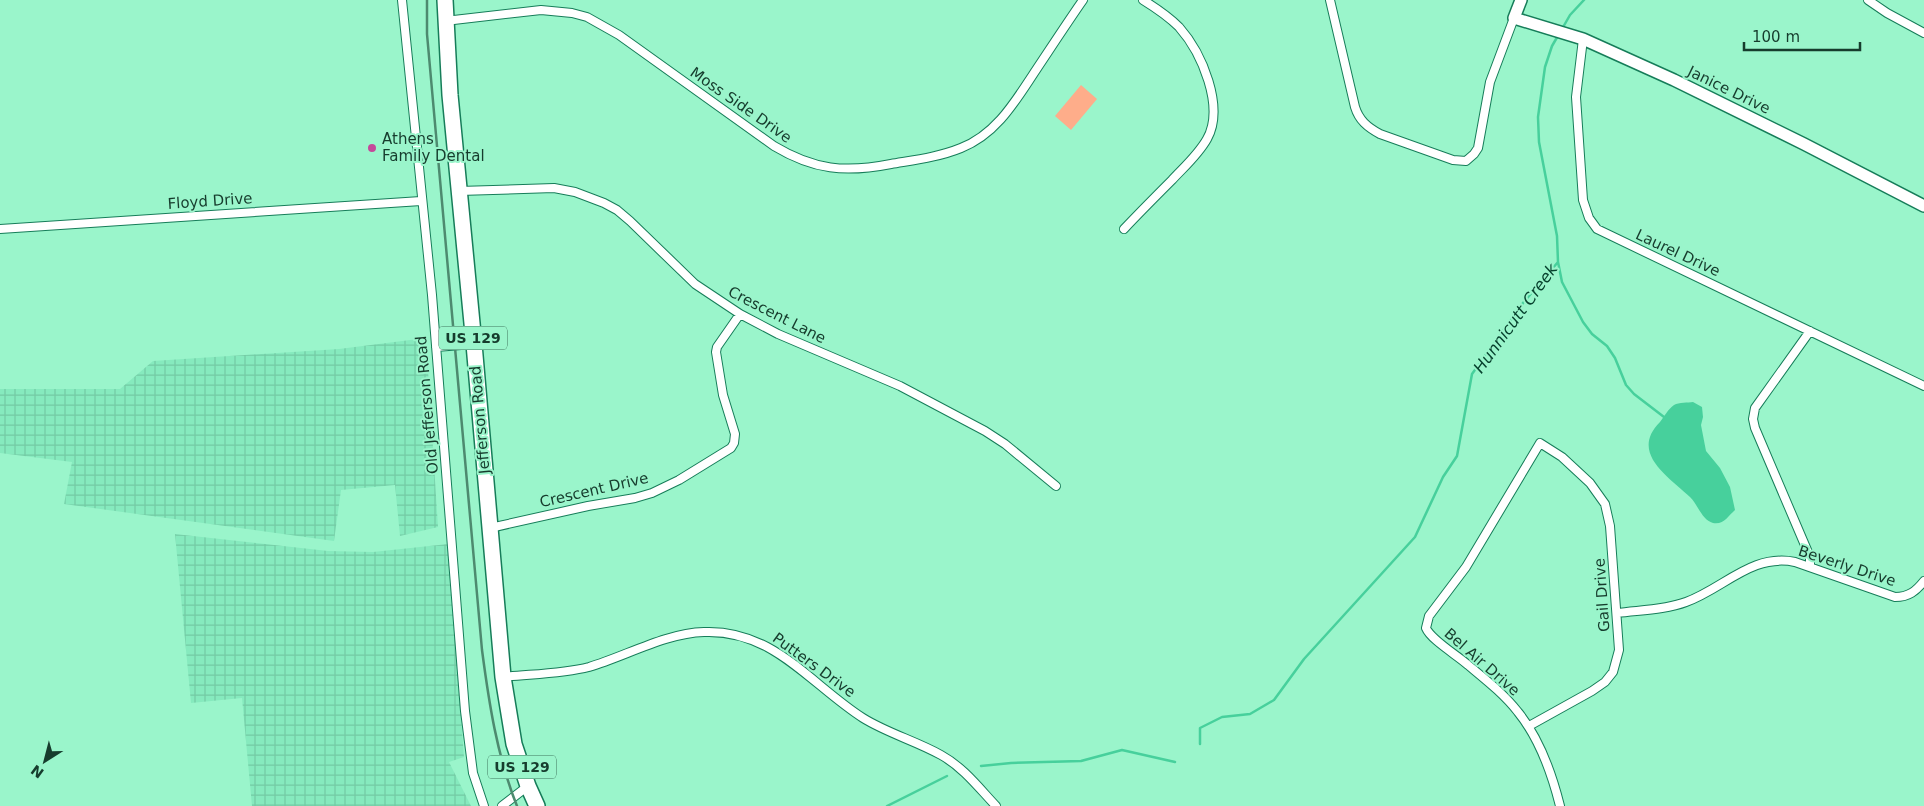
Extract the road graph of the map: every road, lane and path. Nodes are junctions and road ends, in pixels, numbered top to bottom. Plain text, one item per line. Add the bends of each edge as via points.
1 (402, 0) edge
2 (445, 0) edge
3 (1083, 0) edge
4 (1143, 0) edge
5 (1330, 0) edge
6 (1521, 0) edge
7 (1868, 0) edge
8 (1514, 18) junction
9 (445, 21) junction
10 (1924, 33) edge
11 (1583, 39) junction
12 (459, 191) junction
13 (421, 201) junction
14 (1924, 206) edge
15 (0, 229) edge
16 (1124, 229) dead end
17 (740, 314) junction
18 (1810, 331) junction
19 (474, 344) junction
20 (436, 347) junction
21 (1924, 386) edge
22 (1540, 443) joint
23 (1056, 486) dead end
24 (490, 528) junction
25 (1810, 567) junction
26 (1924, 581) edge
27 (1617, 613) junction
28 (503, 677) junction
29 (1529, 726) junction
30 (528, 786) junction
31 (484, 806) edge
32 (502, 806) edge
33 (537, 806) edge
34 (996, 806) edge
35 (1560, 806) edge

1 - 13 street, Old Jefferson Road
2 - 9 highway, Jefferson Road / US 129
3 - 9 street, Moss Side Drive via 1010,110 987,133 963,148 940,155 856,170 820,167 791,156 619,34 587,18 541,10
4 - 16 street via 1165,14 1193,46 1203,66 1214,113 1212,127 1201,149
5 - 8 street via 1354,107 1362,121 1380,134 1453,160 1466,161 1478,148 1490,82
6 - 8 street
7 - 10 street
8 - 11 street, Janice Drive
9 - 12 highway, Jefferson Road / US 129
11 - 14 street, Janice Drive via 1717,101
11 - 18 street, Laurel Drive via 1576,96 1583,200 1592,223 1603,233
12 - 17 street, Crescent Lane via 554,188 591,197 617,210 695,284
12 - 19 highway, Jefferson Road / US 129
13 - 15 street, Floyd Drive
13 - 20 street, Old Jefferson Road
17 - 23 street, Crescent Lane via 900,386 968,422 1006,444
17 - 24 street, Crescent Drive via 716,352 723,395 735,434 731,448 652,493
18 - 21 street, Laurel Drive
18 - 25 street via 1759,402 1753,418 1810,557
19 - 20 street
19 - 24 highway, Jefferson Road / US 129
20 - 31 street, Old Jefferson Road via 465,711 472,773
22 - 27 street, Gail Drive via 1562,457 1590,483 1605,504 1610,526
22 - 29 street, Bel Air Drive via 1466,566 1426,624 1428,634 1496,689
24 - 28 highway, Jefferson Road / US 129
25 - 26 street, Beverly Drive via 1895,597 1911,594
25 - 27 street, Beverly Drive via 1786,560 1768,560 1686,602
27 - 29 street, Gail Drive via 1619,650 1610,677 1592,692
28 - 30 highway, Jefferson Road / US 129 via 514,744
28 - 34 street, Putters Drive via 587,667 688,633 722,632 752,638 776,651 870,723 941,755
29 - 35 street, Bel Air Drive via 1547,764
30 - 32 street
30 - 33 highway, Jefferson Road / US 129

